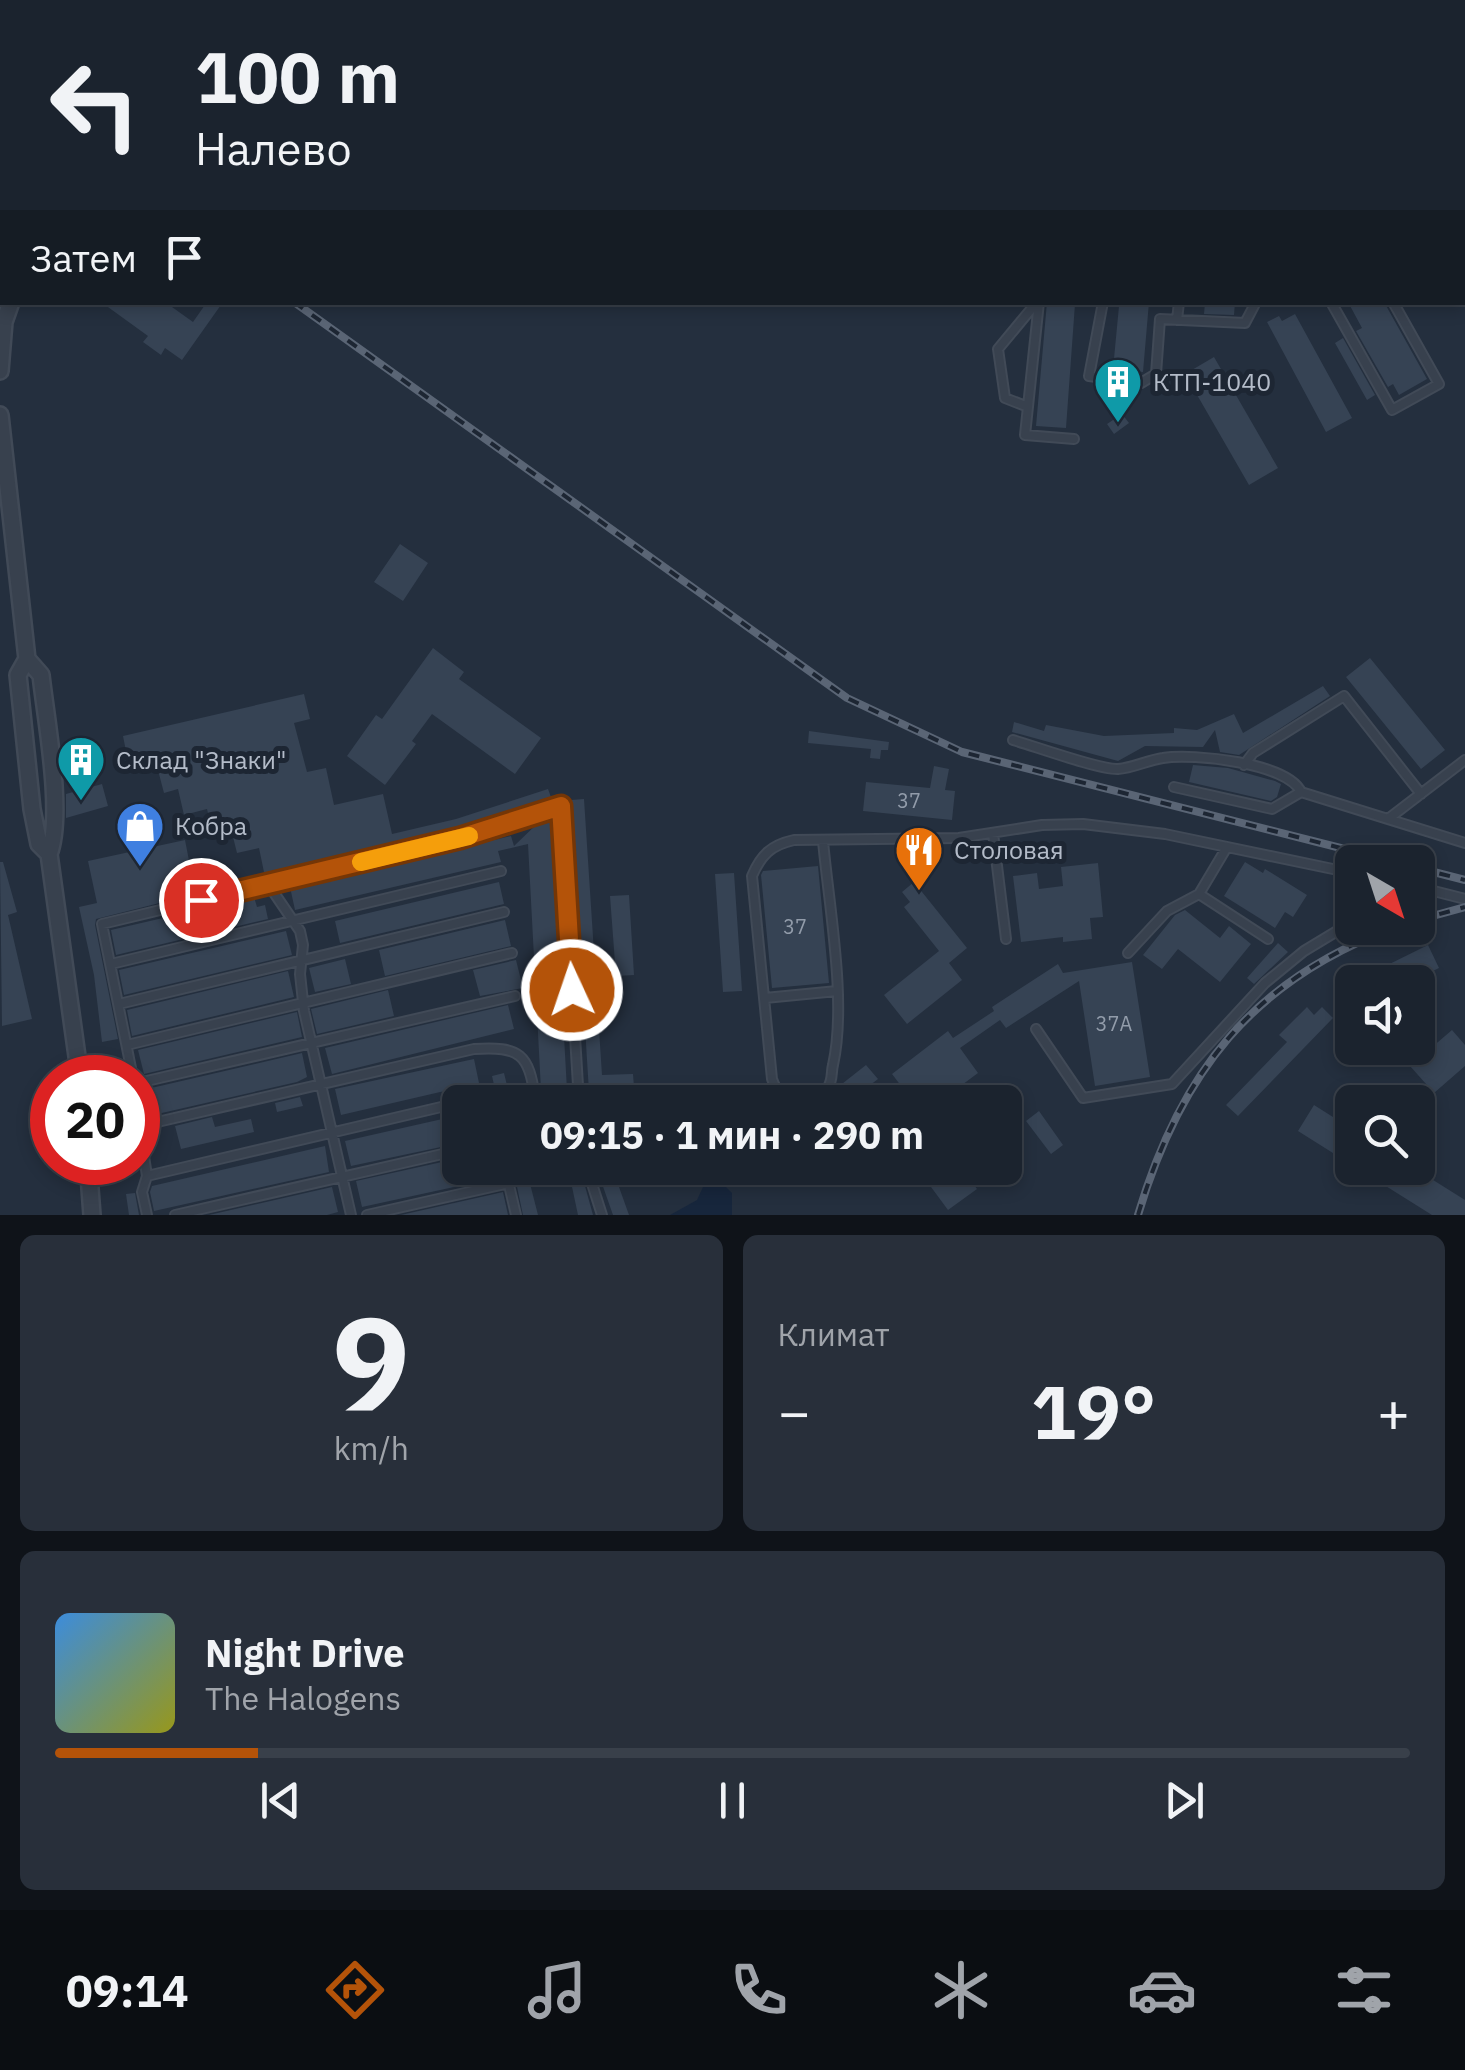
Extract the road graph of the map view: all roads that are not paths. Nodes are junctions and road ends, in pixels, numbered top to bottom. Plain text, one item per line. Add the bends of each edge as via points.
1 (10, 305) edge
2 (1035, 305) edge
3 (1038, 305) edge
4 (1101, 305) edge
5 (1179, 305) edge
6 (1254, 305) edge
7 (1334, 305) edge
8 (1395, 305) edge
9 (1177, 320) junction
10 (0, 371) edge
11 (1028, 408) junction
12 (0, 415) edge
13 (1074, 439) dead end
14 (1013, 740) dead end
15 (1465, 760) edge
16 (1244, 766) junction
17 (1174, 788) dead end
18 (1301, 792) junction
19 (1421, 794) junction
20 (1388, 819) junction
21 (992, 833) junction
22 (823, 841) junction
23 (1465, 843) edge
24 (1227, 847) junction
25 (1335, 869) edge
26 (502, 871) dead end
27 (268, 884) junction
28 (1435, 891) edge
29 (1200, 894) junction
30 (1465, 900) edge
31 (504, 912) dead end
32 (292, 921) junction
33 (1335, 933) edge
34 (1006, 939) dead end
35 (1268, 939) dead end
36 (512, 952) dead end
37 (1128, 953) dead end
38 (302, 961) junction
39 (111, 964) junction
40 (837, 992) junction
41 (515, 996) dead end
42 (765, 998) junction
43 (304, 1002) junction
44 (120, 1004) junction
45 (1036, 1028) dead end
46 (312, 1043) junction
47 (127, 1045) junction
48 (77, 1055) edge
49 (129, 1055) edge
50 (160, 1075) edge
51 (322, 1084) junction
52 (533, 1085) edge
53 (579, 1085) edge
54 (442, 1107) edge
55 (160, 1117) edge
56 (332, 1132) junction
57 (442, 1154) edge
58 (160, 1173) edge
59 (342, 1177) junction
60 (90, 1185) edge
61 (144, 1185) edge
62 (499, 1185) edge
63 (508, 1185) edge
64 (592, 1185) edge
65 (92, 1215) edge
66 (146, 1215) edge
67 (175, 1215) edge
68 (350, 1215) edge
69 (367, 1215) edge
70 (516, 1215) edge
71 (602, 1215) edge

1 - 10 street
2 - 11 lane via 998,349 1005,398
3 - 11 lane
4 - 9 lane via 1089,376 1141,383 1156,374 1160,320
5 - 9 lane
6 - 9 lane via 1245,322
7 - 8 lane via 1392,410 1438,384
11 - 13 lane via 1024,436
12 - 48 street via 28,660 18,675 32,809 39,844 49,854
14 - 16 lane via 1116,770 1197,755
15 - 19 lane
16 - 18 lane via 1282,774
16 - 19 lane via 1253,753 1344,696
17 - 18 lane via 1272,809
18 - 20 lane
19 - 20 lane
20 - 23 lane
21 - 22 lane
21 - 24 lane via 1083,824
21 - 34 lane
22 - 40 lane
22 - 42 lane via 777,844 760,857 752,876
24 - 25 lane
24 - 29 lane
26 - 32 lane
27 - 32 lane
27 - 39 lane via 102,924
27 - 53 lane via 561,806
28 - 30 lane
29 - 35 lane
29 - 37 lane via 1168,910
31 - 38 lane
32 - 38 lane via 300,932
32 - 39 lane
33 - 45 lane via 1265,983 1172,1084 1083,1098
36 - 43 lane
38 - 43 lane
38 - 44 lane
39 - 44 lane
40 - 42 lane
40 - 42 lane via 831,1082 800,1099 780,1094 772,1080
41 - 46 lane
43 - 46 lane
43 - 47 lane
44 - 47 lane
46 - 50 lane
46 - 51 lane
47 - 49 lane
51 - 52 lane via 500,1048 520,1054
51 - 55 lane
51 - 56 lane
54 - 56 lane
56 - 58 lane
56 - 59 lane
57 - 59 lane
59 - 67 lane
59 - 68 lane
60 - 65 street
61 - 66 lane
62 - 69 lane
63 - 70 lane
64 - 71 lane

